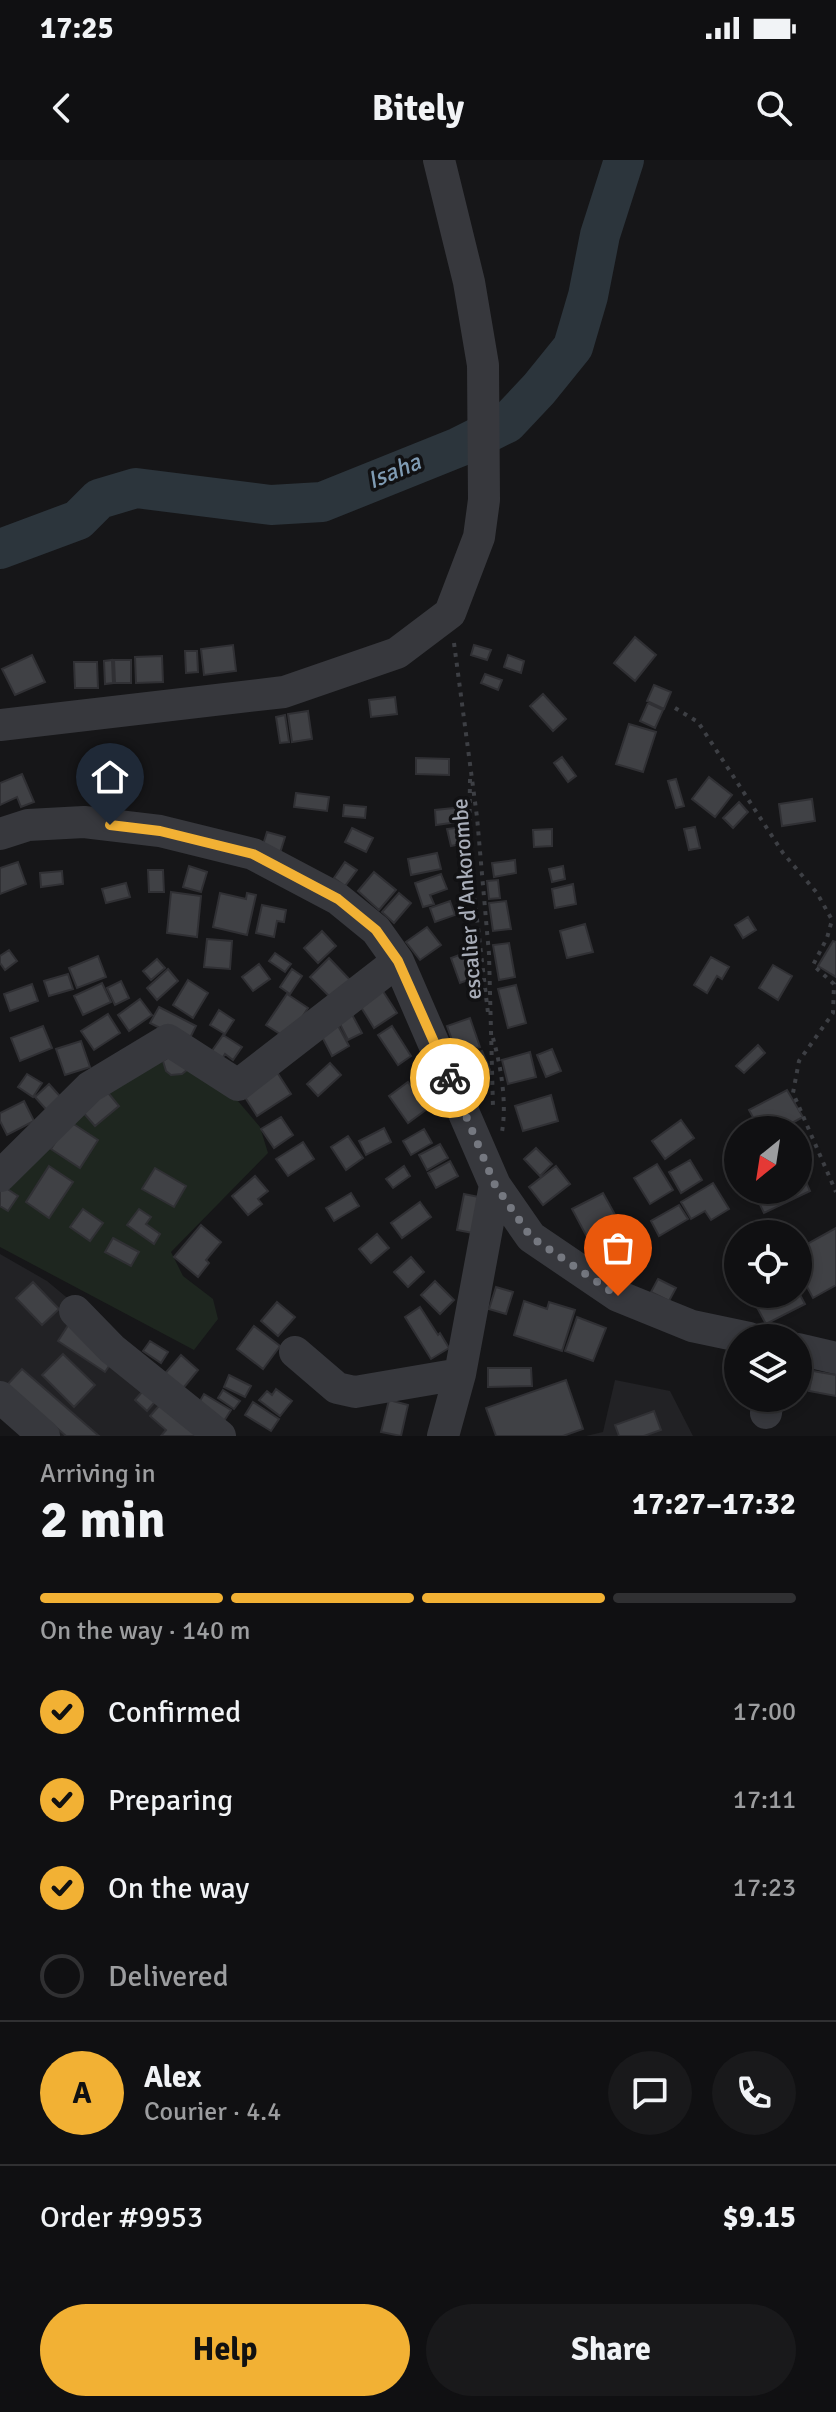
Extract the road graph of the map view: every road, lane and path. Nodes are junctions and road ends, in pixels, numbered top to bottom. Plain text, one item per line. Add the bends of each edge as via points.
1 (439, 160) edge
2 (454, 627) junction
3 (675, 708) dead end
4 (0, 725) edge
5 (0, 834) edge
6 (398, 961) junction
7 (493, 1108) dead end
8 (504, 1120) dead end
9 (0, 1176) edge
10 (495, 1185) junction
11 (836, 1192) edge
12 (75, 1311) dead end
13 (724, 1333) edge
14 (295, 1352) dead end
15 (812, 1352) edge
16 (836, 1358) edge
17 (460, 1374) junction
18 (0, 1397) edge
19 (44, 1436) edge
20 (220, 1436) edge
21 (443, 1436) edge

1 - 2 street via 483,365 484,500
2 - 4 street via 284,692
2 - 7 path, escalier d'Ankorombe via 489,954
2 - 8 path via 470,784 469,851
3 - 11 path via 698,722 832,920 813,965 834,984 833,1013 799,1061 793,1093
5 - 6 street via 28,825 84,822 160,831 253,854 338,899 376,930
6 - 9 street via 238,1085 168,1040 90,1087
6 - 10 street
10 - 13 street via 531,1237 618,1296 692,1326
10 - 17 street
12 - 20 street via 112,1349
14 - 17 street via 337,1388 355,1392
15 - 16 street
17 - 21 street
18 - 19 street

